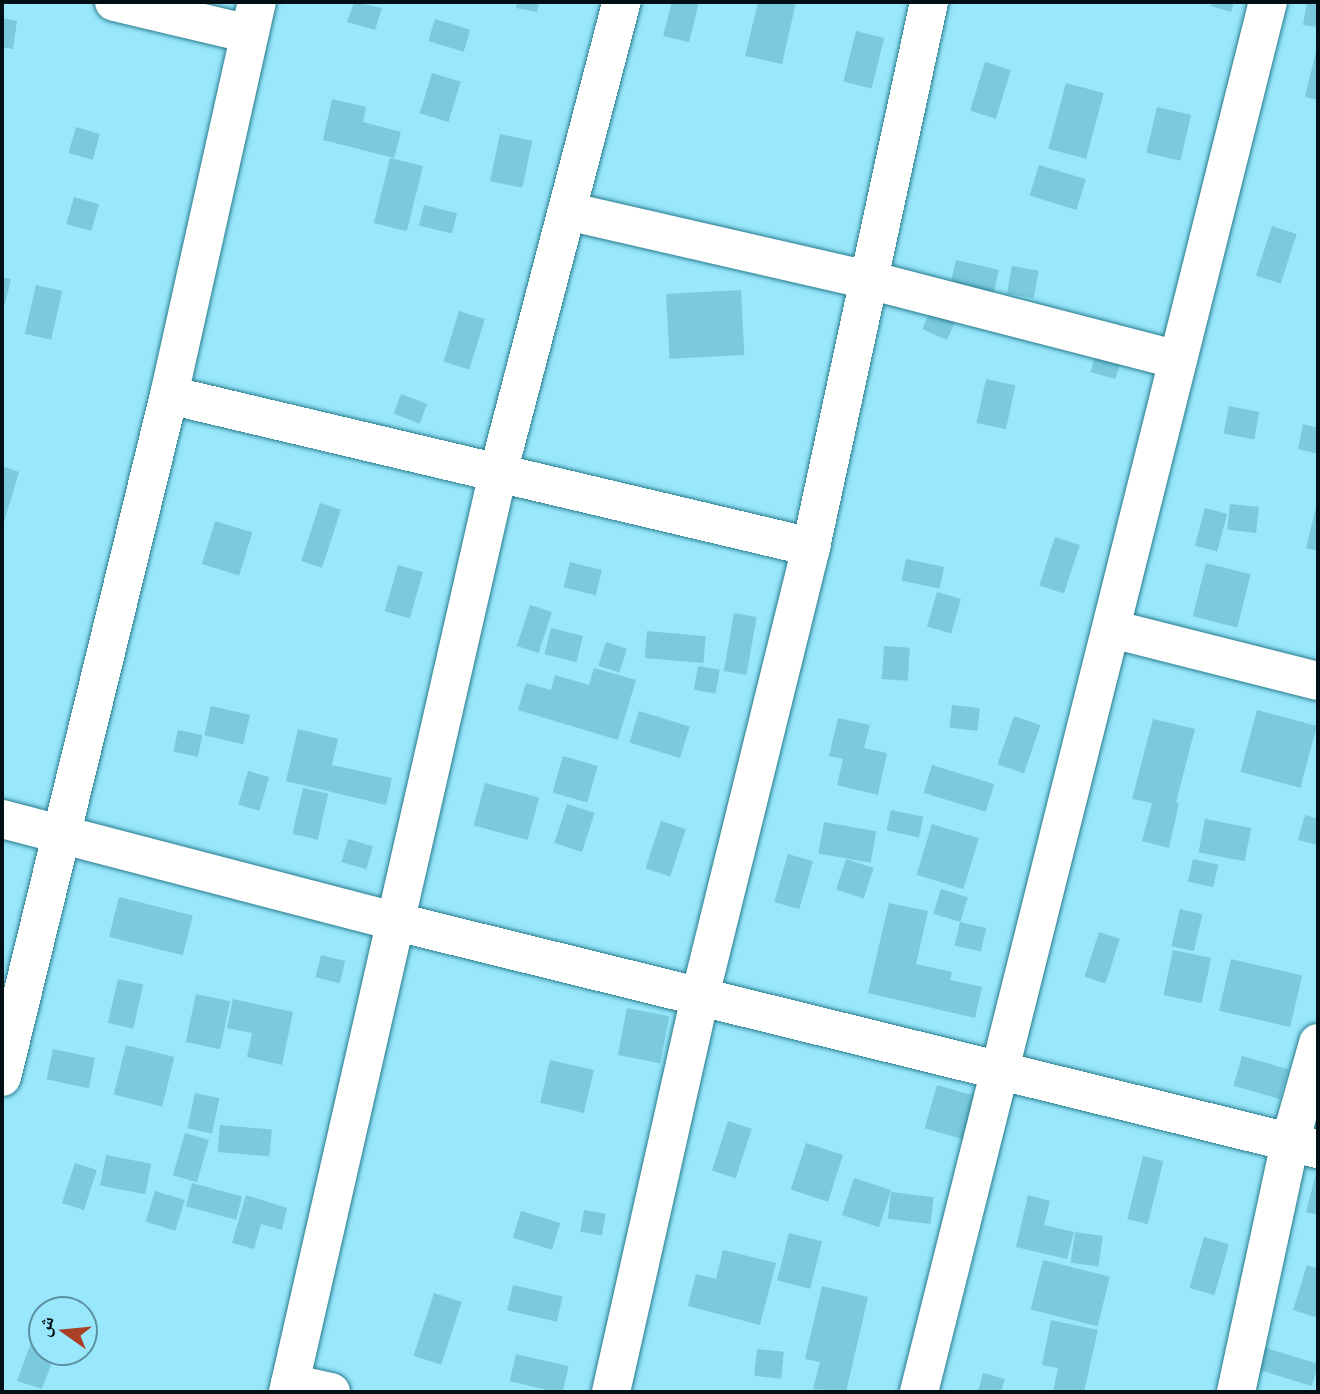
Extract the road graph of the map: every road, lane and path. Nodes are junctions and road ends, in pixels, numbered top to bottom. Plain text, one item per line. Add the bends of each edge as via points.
1 (114, 2) edge
2 (622, 2) edge
3 (929, 2) edge
4 (1268, 2) edge
5 (253, 18) edge
6 (567, 211) junction
7 (869, 281) junction
8 (1178, 360) junction
9 (169, 395) junction
10 (498, 473) junction
11 (811, 547) junction
12 (1112, 629) junction
13 (1318, 681) edge
14 (2, 819) edge
15 (63, 834) junction
16 (397, 922) junction
17 (700, 996) junction
18 (1318, 1042) edge
19 (1002, 1072) junction
20 (2, 1077) edge
21 (1304, 1145) edge
22 (289, 1387) edge
23 (331, 1392) edge
24 (611, 1392) edge
25 (919, 1392) edge
26 (1236, 1392) edge

1 - 5 street
2 - 6 street
3 - 7 street
4 - 8 street
5 - 9 street
6 - 7 street
6 - 10 street
7 - 8 street
7 - 11 street
8 - 12 street
9 - 10 street
9 - 15 street
10 - 11 street
10 - 16 street
11 - 17 street
12 - 13 street
12 - 19 street
14 - 15 street
15 - 16 street
15 - 20 street
16 - 17 street
16 - 22 street
17 - 19 street
17 - 24 street
18 - 21 street
19 - 21 street
19 - 25 street
21 - 26 street
22 - 23 street

